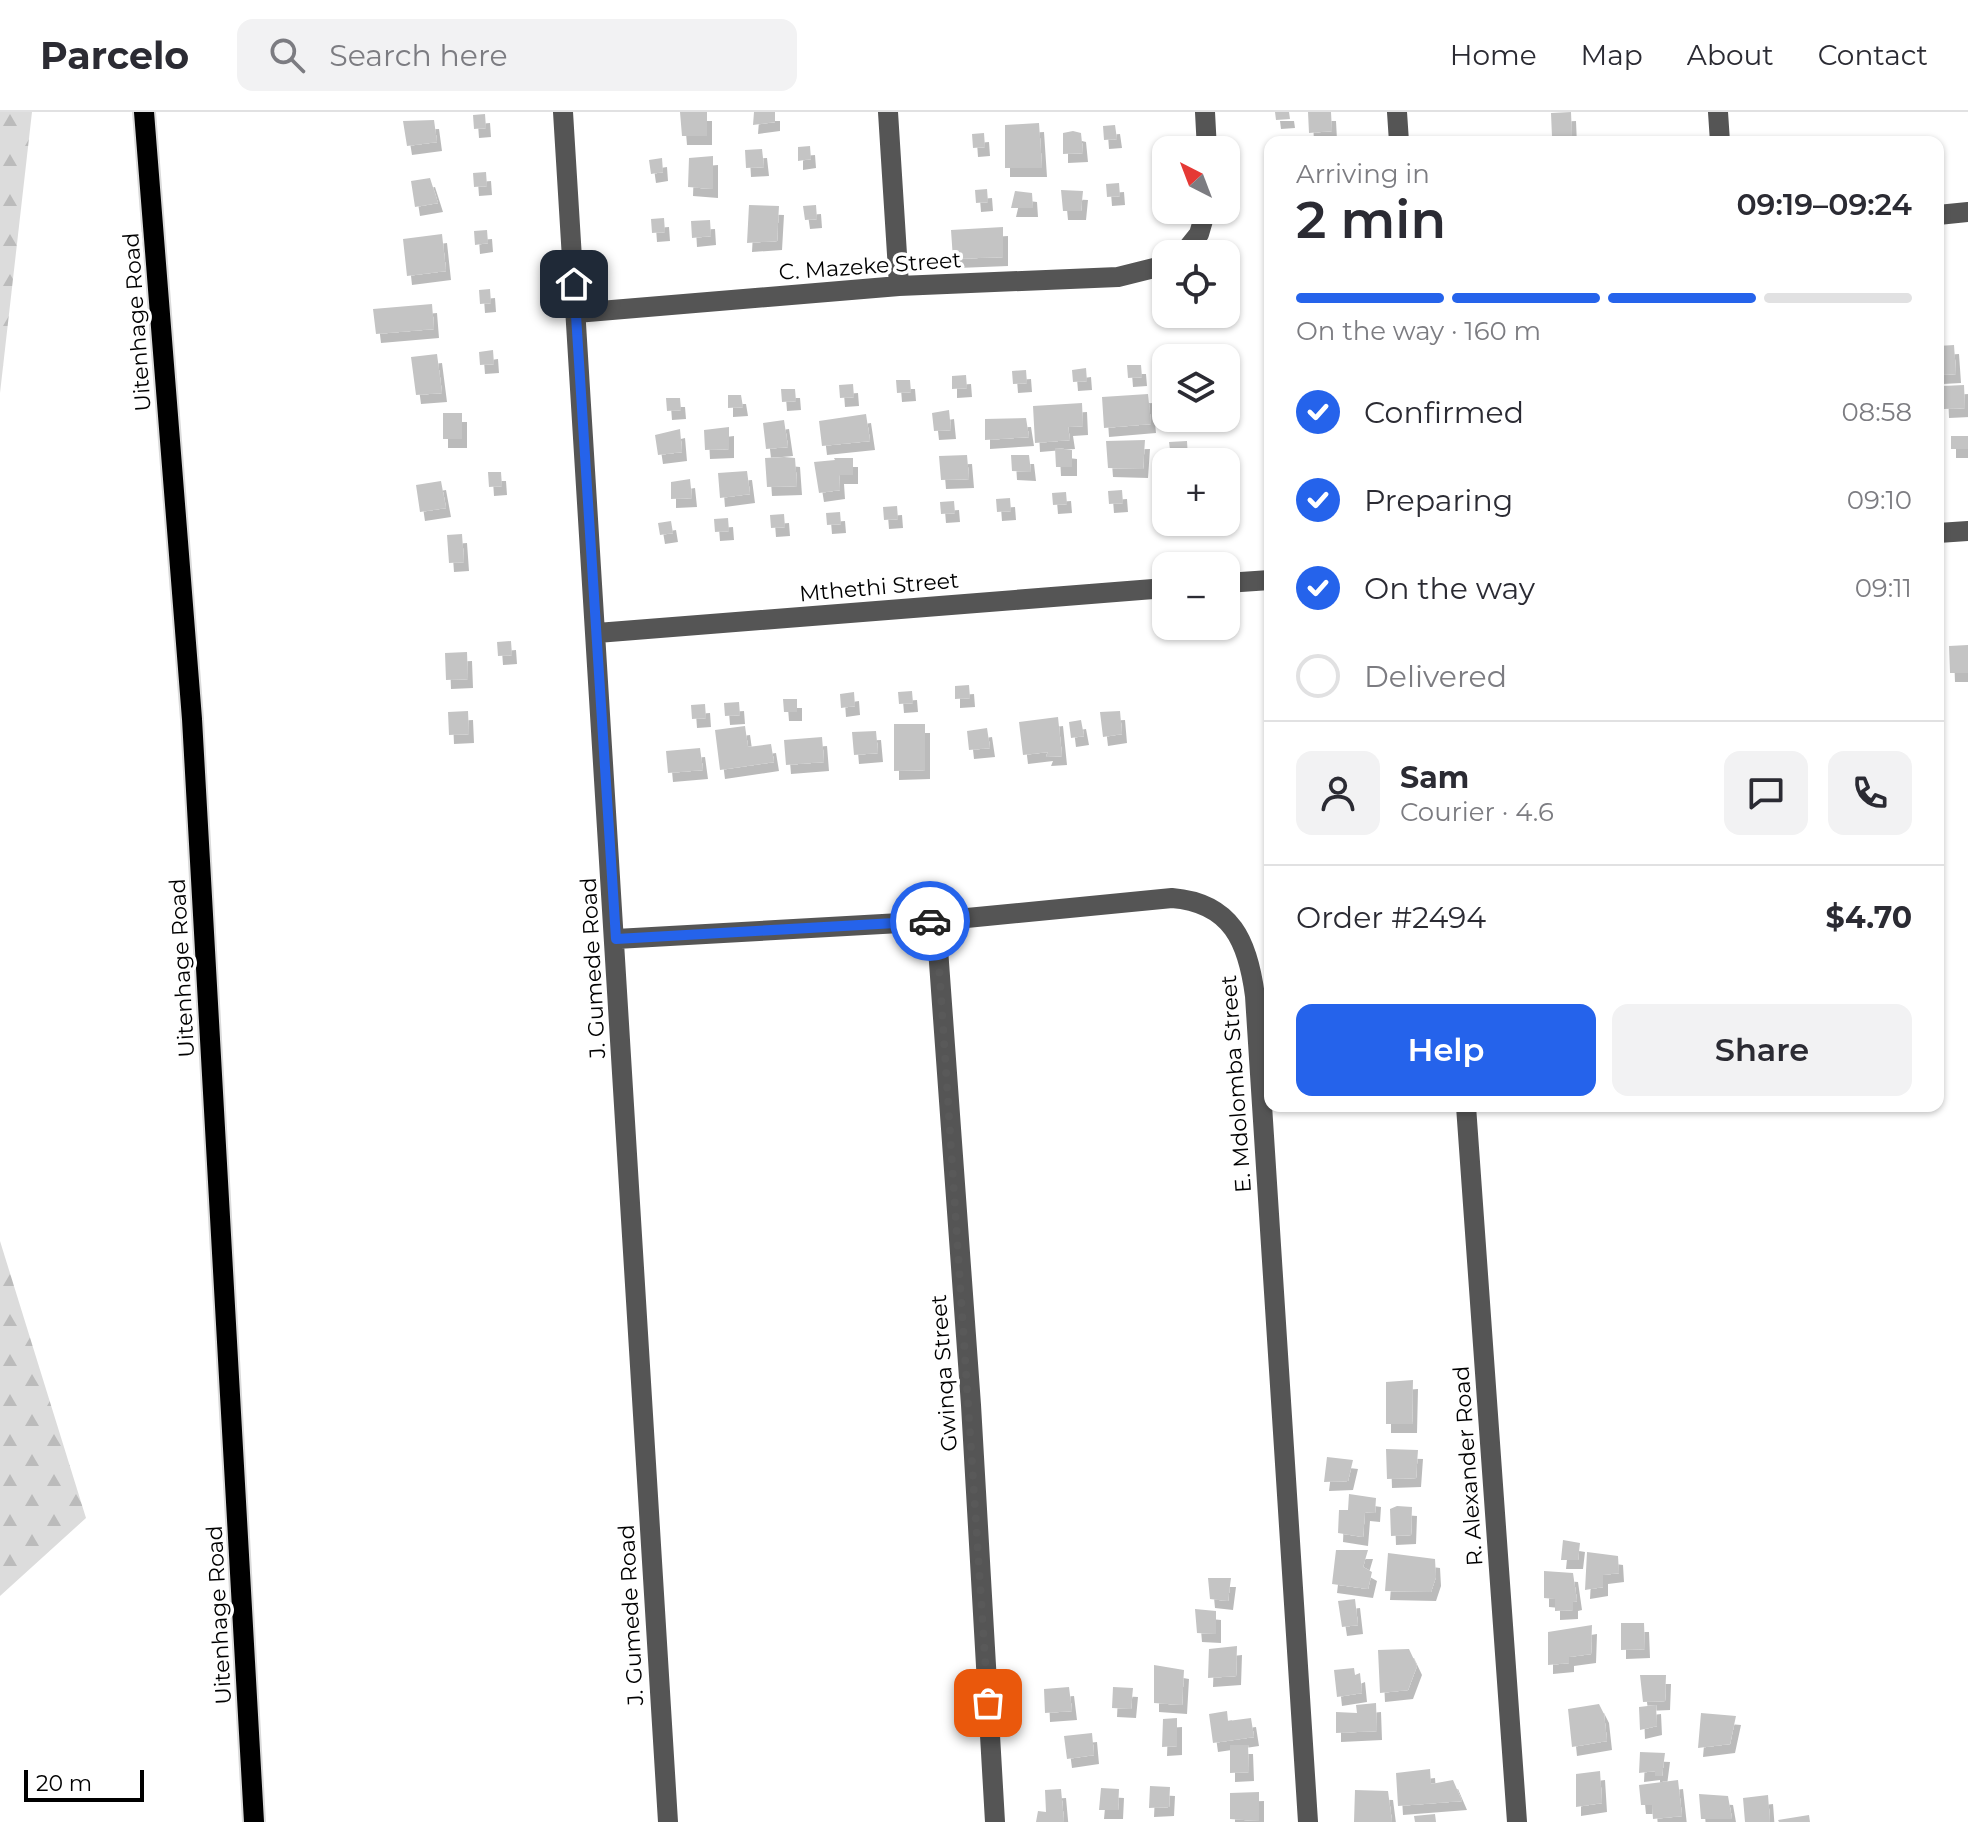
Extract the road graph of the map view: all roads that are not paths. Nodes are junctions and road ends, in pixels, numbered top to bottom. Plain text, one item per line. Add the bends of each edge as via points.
1 (144, 112) edge
2 (563, 112) edge
3 (888, 112) edge
4 (1205, 112) edge
5 (1397, 112) edge
6 (1718, 112) edge
7 (1206, 136) edge
8 (1399, 136) edge
9 (1720, 136) edge
10 (1968, 212) edge
11 (1944, 214) edge
12 (1152, 268) edge
13 (899, 286) junction
14 (576, 313) junction
15 (1968, 531) edge
16 (1944, 533) edge
17 (1264, 580) edge
18 (1240, 582) edge
19 (1152, 589) edge
20 (597, 633) junction
21 (936, 921) junction
22 (616, 939) junction
23 (1466, 1112) edge
24 (254, 1822) edge
25 (668, 1822) edge
26 (995, 1822) edge
27 (1308, 1822) edge
28 (1517, 1822) edge

1 - 24 main road, Uitenhage Road via 192,719
2 - 14 street, J. Gumede Road
3 - 13 street
4 - 7 street
5 - 8 street
6 - 9 street
10 - 11 street
12 - 13 street, C. Mazeke Street via 1118,277
13 - 14 street, C. Mazeke Street
14 - 20 street, J. Gumede Road
15 - 16 street
17 - 18 street
19 - 20 street, Mthethi Street
20 - 22 street, J. Gumede Road
21 - 22 street, E. Mdolomba Street
21 - 26 street, Gwinqa Street
21 - 27 street, E. Mdolomba Street via 1137,899 1194,900 1228,922 1250,960
22 - 25 street, J. Gumede Road
23 - 28 street, R. Alexander Road

